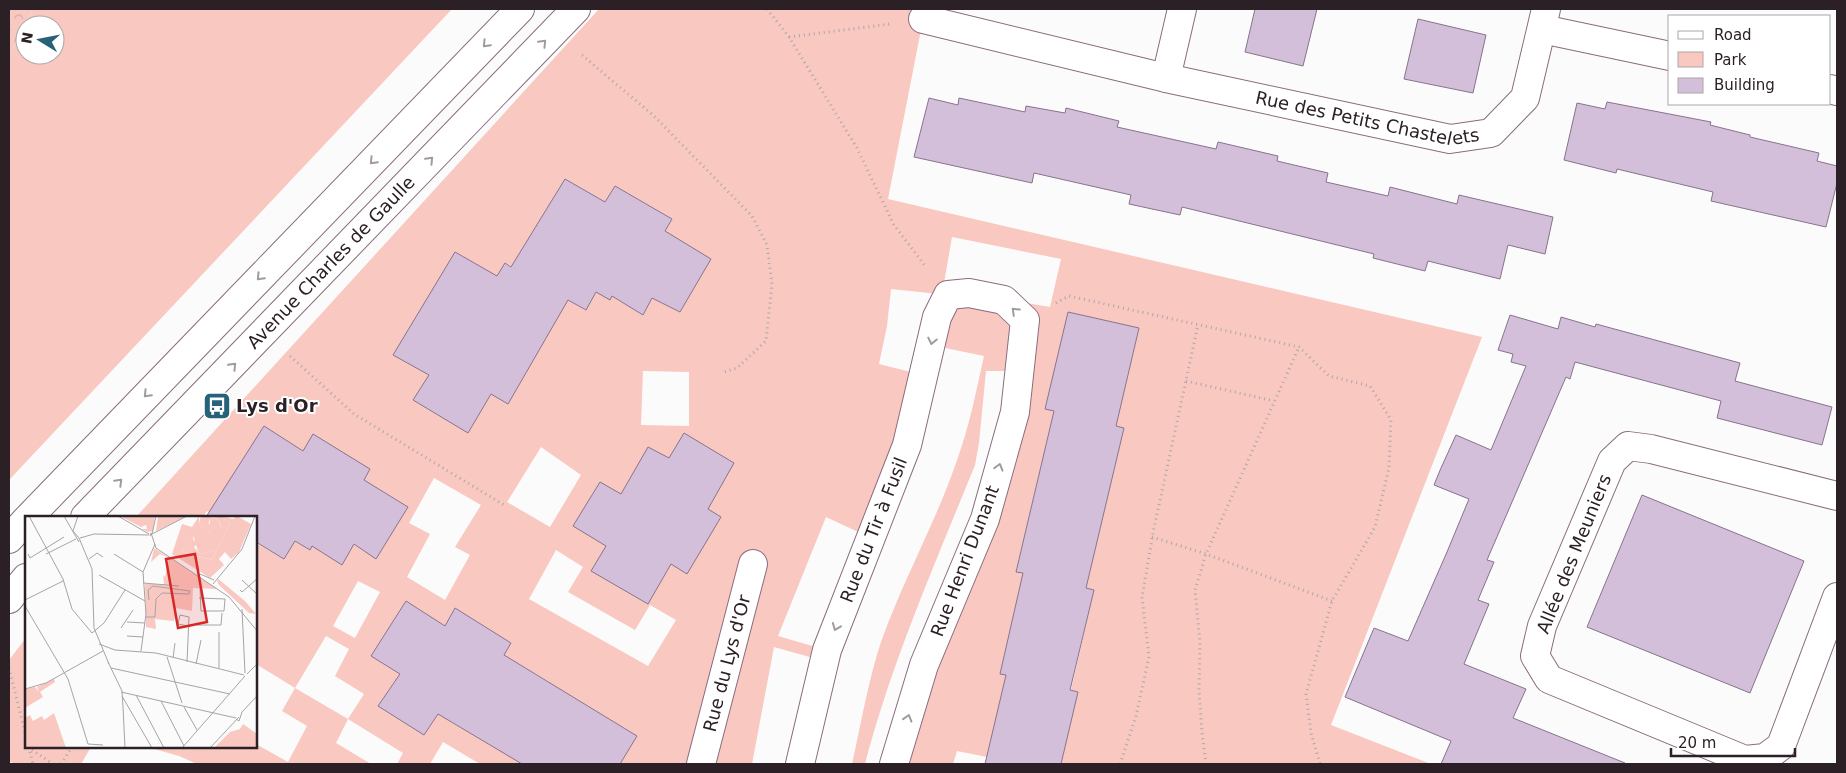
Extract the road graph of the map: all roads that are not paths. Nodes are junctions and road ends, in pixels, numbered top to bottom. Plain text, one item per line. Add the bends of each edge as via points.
1 (520, 9) edge
2 (576, 9) edge
3 (1182, 9) edge
4 (922, 19) road end
5 (1544, 19) edge
6 (1668, 55) edge
7 (1166, 78) junction
8 (948, 296) joint
9 (1837, 496) edge
10 (30, 516) edge
11 (86, 516) edge
12 (25, 521) edge
13 (9, 539) edge
14 (754, 564) dead end
15 (25, 579) edge
16 (1837, 597) edge
17 (9, 599) edge
18 (701, 764) edge
19 (800, 764) edge
20 (894, 764) edge

1 -> 10 street
11 -> 2 street, Avenue Charles de Gaulle
3 - 7 street
4 - 7 street, Rue des Petits Chastelets
5 - 6 street
5 - 7 street, Rue des Petits Chastelets via 1525,98 1491,133 1450,139
8 -> 19 street, Rue du Tir à Fusil via 937,317 907,445 826,650
20 -> 8 street, Rue Henri Dunant via 924,665 985,519 1014,412 1025,320 1004,300 970,293
9 - 16 street, Allée des Meuniers via 1628,446 1612,461 1542,626 1535,656 1549,678 1745,760 1765,758 1781,746
12 - 13 street
14 - 18 street, Rue du Lys d'Or
15 - 17 street

